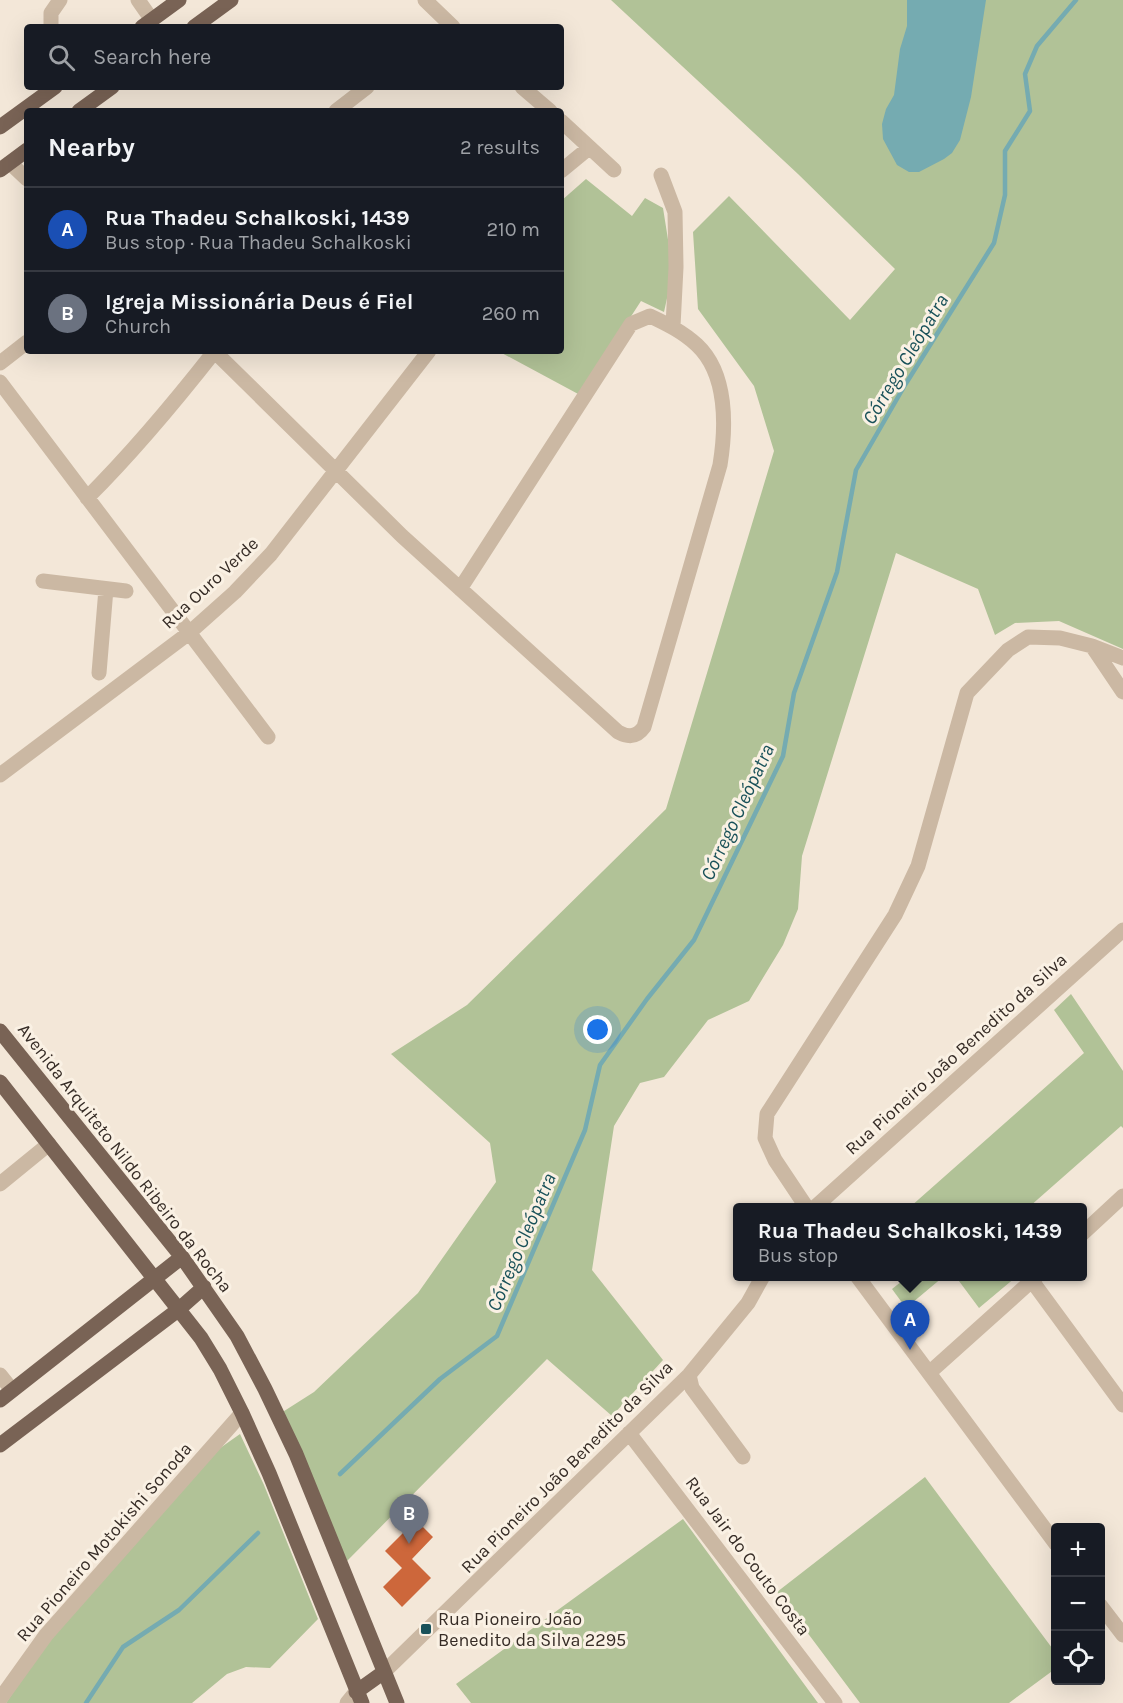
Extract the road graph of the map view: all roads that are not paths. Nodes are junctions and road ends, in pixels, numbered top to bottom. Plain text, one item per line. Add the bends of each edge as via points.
1 (138, 0) edge
2 (180, 0) edge
3 (231, 0) edge
4 (425, 0) edge
5 (150, 24) edge
6 (151, 24) edge
7 (198, 24) edge
8 (447, 24) edge
9 (51, 90) edge
10 (106, 90) edge
11 (364, 90) edge
12 (526, 90) edge
13 (26, 108) edge
14 (83, 108) edge
15 (346, 108) edge
16 (546, 108) edge
17 (24, 110) edge
18 (564, 124) edge
19 (0, 127) edge
20 (589, 148) junction
21 (24, 152) edge
22 (5, 167) edge
23 (564, 169) edge
24 (614, 170) dead end
25 (661, 175) dead end
26 (24, 177) edge
27 (673, 326) junction
28 (24, 344) edge
29 (212, 354) edge
30 (217, 354) edge
31 (422, 354) edge
32 (0, 363) edge
33 (0, 382) edge
34 (336, 472) junction
35 (87, 498) junction
36 (43, 581) dead end
37 (106, 589) junction
38 (460, 589) junction
39 (126, 591) dead end
40 (189, 633) junction
41 (1092, 646) junction
42 (1123, 658) edge
43 (99, 673) dead end
44 (1123, 692) edge
45 (268, 737) dead end
46 (0, 775) edge
47 (1122, 933) edge
48 (0, 1031) edge
49 (0, 1082) edge
50 (48, 1144) junction
51 (0, 1184) edge
52 (1123, 1196) edge
53 (804, 1203) edge
54 (820, 1203) edge
55 (1087, 1230) edge
56 (182, 1257) junction
57 (155, 1280) junction
58 (760, 1281) edge
59 (861, 1281) edge
60 (1032, 1281) edge
61 (1035, 1281) edge
62 (204, 1287) junction
63 (178, 1310) junction
64 (929, 1373) junction
65 (0, 1375) edge
66 (689, 1375) junction
67 (6, 1395) edge
68 (1123, 1405) edge
69 (242, 1413) junction
70 (629, 1433) junction
71 (0, 1445) edge
72 (743, 1457) dead end
73 (1051, 1537) edge
74 (1105, 1610) edge
75 (1123, 1635) edge
76 (384, 1672) junction
77 (355, 1699) edge
78 (0, 1700) edge
79 (398, 1703) edge
80 (835, 1703) edge

1 - 5 street
2 - 6 main road
3 - 7 main road
4 - 8 street
9 - 13 main road
10 - 14 main road
11 - 15 street
12 - 16 street
17 - 19 main road
18 - 20 street
20 - 23 street
20 - 24 street
21 - 22 main road
22 - 26 street
25 - 27 street via 675,212
27 - 38 street via 650,316 631,324
27 - 38 street via 699,347 711,364 718,384 724,440 641,732 626,736 618,732
28 - 32 street
29 - 35 street via 170,409
30 - 34 street
31 - 34 street, Rua Ouro Verde
33 - 35 street
34 - 38 street
34 - 40 street, Rua Ouro Verde via 271,554
35 - 40 street
36 - 37 street
37 - 39 street
37 - 43 street
40 - 45 street
40 - 46 street, Rua Ouro Verde
41 - 42 street
41 - 44 street
41 - 53 street via 1060,638 1028,637 1008,650 967,693 918,866 895,915 767,1114 765,1138
47 - 54 street, Rua Pioneiro João Benedito da Silva
48 - 56 main road, Avenida Arquiteto Nildo Ribeiro da Rocha
49 - 50 main road
50 - 51 street
50 - 57 main road
52 - 55 street
56 - 57 main road
56 - 62 main road, Avenida Arquiteto Nildo Ribeiro da Rocha
57 - 63 main road
57 - 67 main road
58 - 66 street, Rua Pioneiro João Benedito da Silva via 748,1302
59 - 64 street
60 - 64 street
61 - 68 street
62 - 63 main road
62 - 76 main road, Avenida Arquiteto Nildo Ribeiro da Rocha via 237,1336 296,1454
63 - 69 main road via 210,1354
63 - 71 main road
64 - 73 street
65 - 67 street
66 - 70 street, Rua Pioneiro João Benedito da Silva
66 - 72 street via 692,1388
69 - 77 main road via 269,1473
69 - 78 street, Rua Pioneiro Motokishi Sonoda via 46,1635
70 - 76 street, Rua Pioneiro João Benedito da Silva
70 - 80 street, Rua Jair do Couto Costa
74 - 75 street
76 - 77 main road
76 - 79 main road, Avenida Arquiteto Nildo Ribeiro da Rocha

